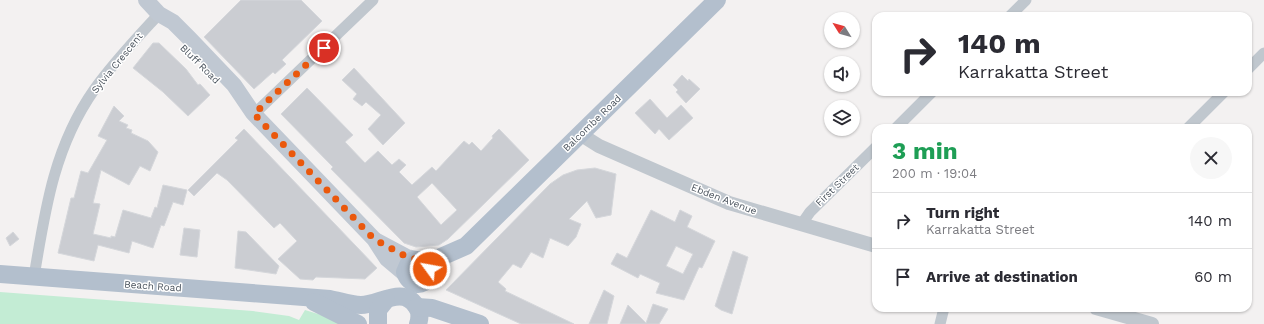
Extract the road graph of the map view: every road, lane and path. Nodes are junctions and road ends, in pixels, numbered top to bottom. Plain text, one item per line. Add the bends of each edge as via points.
1 (146, 0) edge
2 (373, 0) edge
3 (717, 0) edge
4 (1026, 0) edge
5 (1014, 12) edge
6 (159, 14) junction
7 (1264, 53) edge
8 (1252, 65) edge
9 (928, 96) edge
10 (1220, 96) edge
11 (251, 111) junction
12 (900, 124) edge
13 (1192, 124) edge
14 (580, 134) junction
15 (872, 151) edge
16 (801, 225) junction
17 (374, 239) junction
18 (872, 245) edge
19 (466, 246) junction
20 (420, 260) junction
21 (0, 274) edge
22 (406, 276) junction
23 (34, 277) junction
24 (428, 279) junction
25 (306, 298) junction
26 (387, 299) junction
27 (417, 312) edge
28 (943, 312) edge
29 (1110, 312) edge
30 (358, 324) edge
31 (378, 324) edge
32 (480, 324) edge
33 (940, 324) edge
34 (1152, 324) edge

1 - 6 main road, Bluff Road
2 - 11 street
3 - 14 main road, Balcombe Road
4 - 5 street
6 - 11 main road, Bluff Road via 173,22 234,85
6 - 23 street, Sylvia Crescent via 100,82 73,127 49,189
7 - 8 street
9 - 12 street
10 - 13 street
11 - 17 main road, Bluff Road
14 - 16 street, Ebden Avenue via 599,146 723,201
14 - 19 main road, Balcombe Road
15 - 16 street, First Street via 810,212
16 - 18 street, Ebden Avenue
17 - 20 main road, Bluff Road via 397,253
17 - 22 main road, Bluff Road via 387,259
19 - 20 main road, Balcombe Road via 437,259
19 - 24 main road, Balcombe Road via 457,260
20 - 22 main road via 408,265
20 - 24 main road via 430,269
21 - 23 main road, Beach Road
22 - 24 main road, Balcombe Road via 410,282 416,284
22 - 26 main road via 392,283
23 - 25 main road, Beach Road
24 - 27 main road via 427,296
25 - 26 main road, Beach Road via 362,305
25 - 30 main road, Beach Road
26 - 27 main road, Beach Road via 395,296 405,297
26 - 31 main road via 378,310
27 - 32 main road, Beach Road via 432,308
28 - 33 street
29 - 34 street

